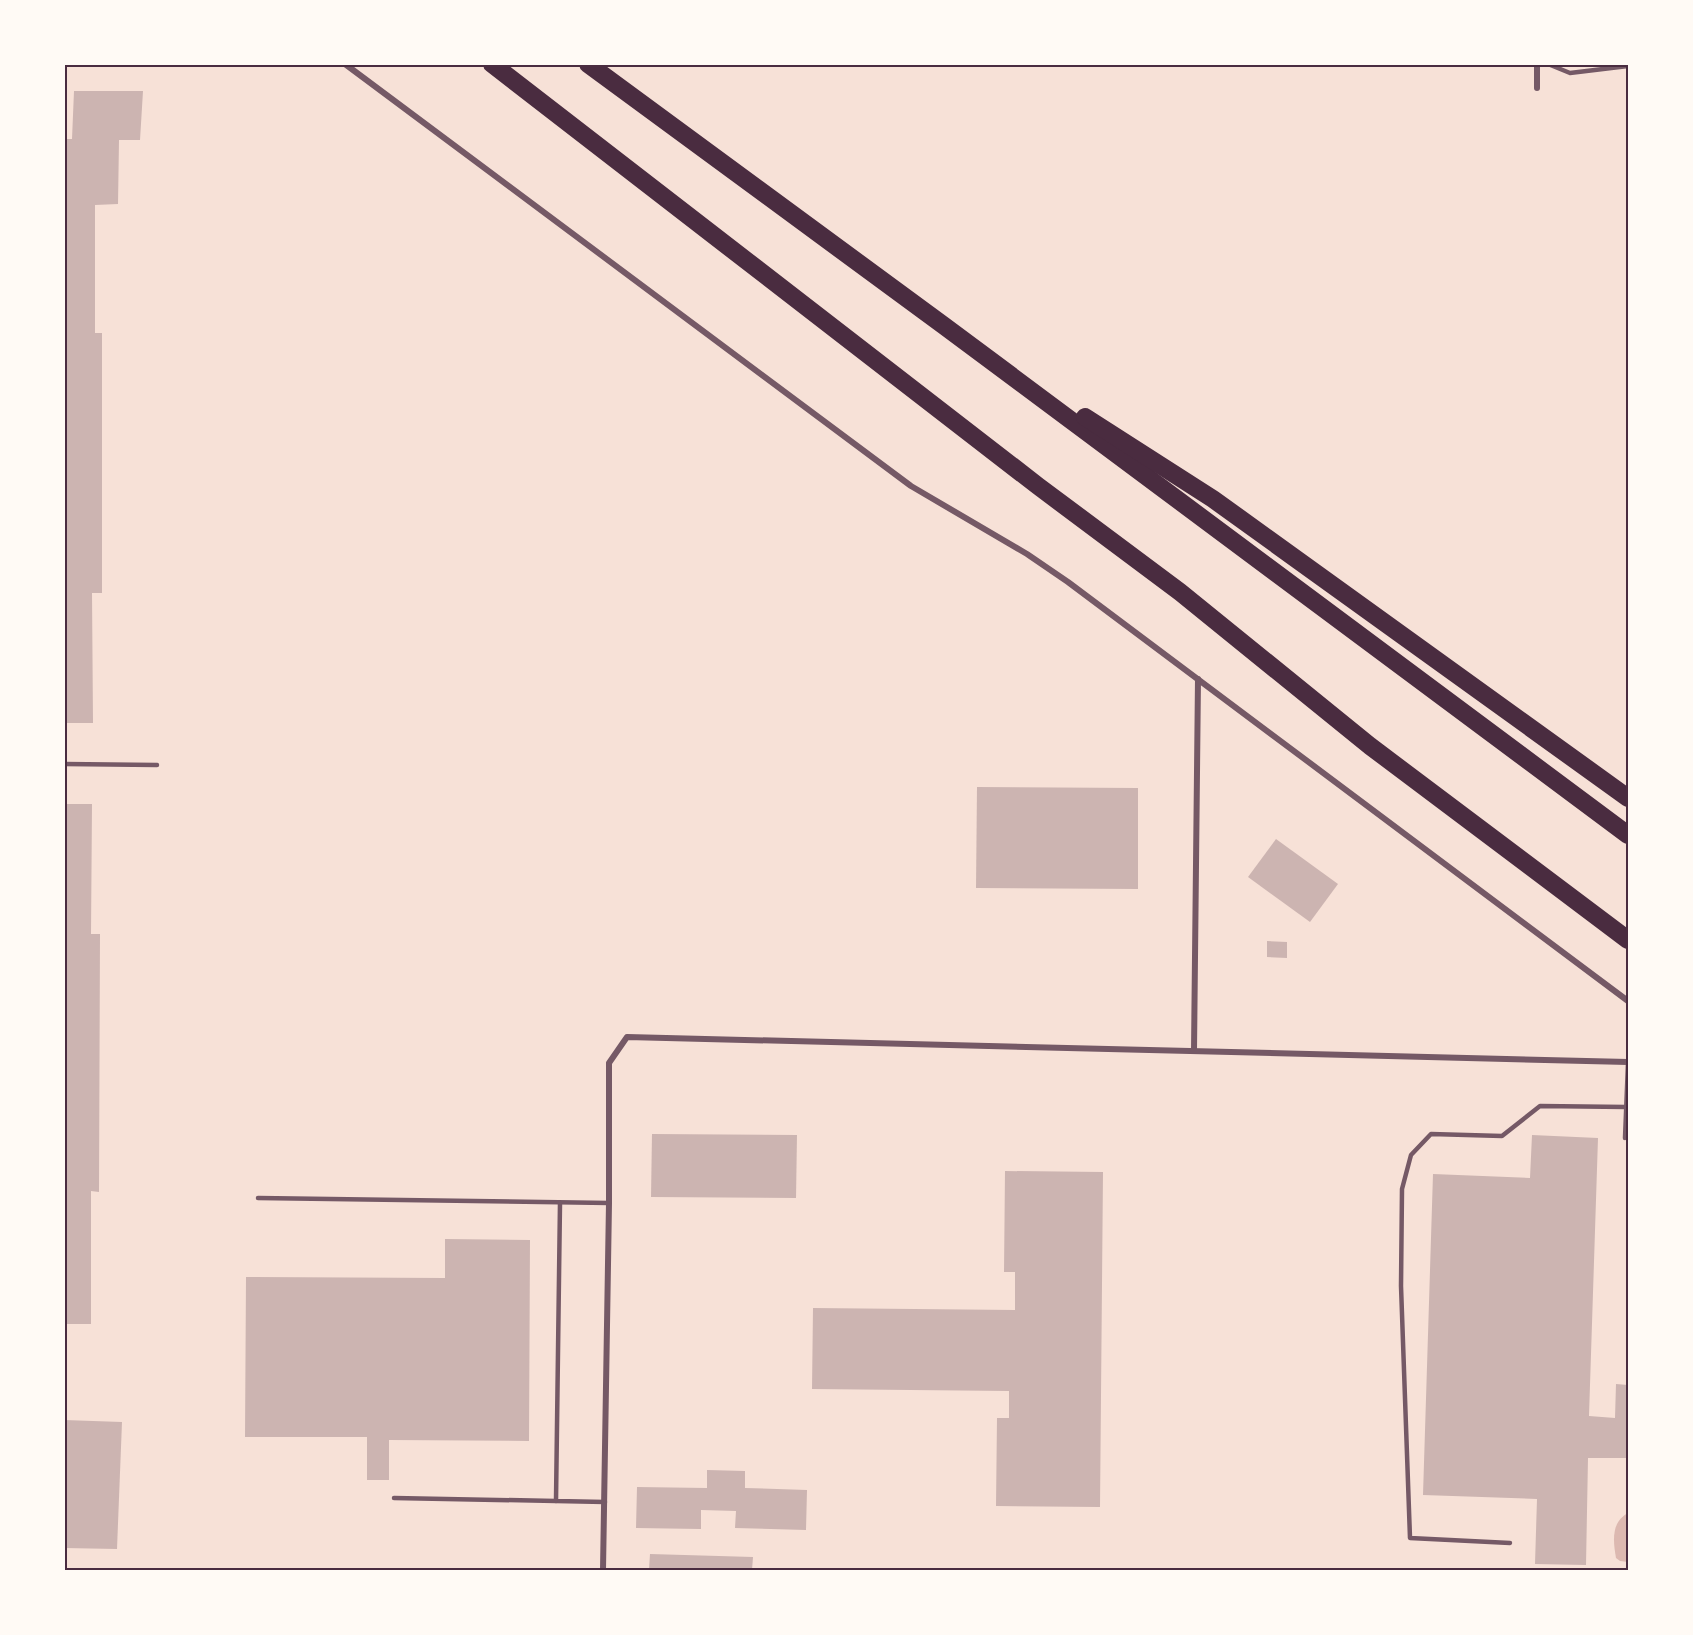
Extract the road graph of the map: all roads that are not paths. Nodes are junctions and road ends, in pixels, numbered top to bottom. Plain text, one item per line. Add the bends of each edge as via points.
1 (345, 64) edge
2 (492, 64) edge
3 (588, 64) edge
4 (1537, 64) edge
5 (1548, 64) edge
6 (1629, 66) edge
7 (1537, 88) dead end
8 (943, 325) junction
9 (1198, 679) junction
10 (64, 764) edge
11 (157, 765) dead end
12 (1629, 798) edge
13 (1629, 835) edge
14 (1629, 940) edge
15 (1629, 1001) edge
16 (1194, 1051) junction
17 (1628, 1062) edge
18 (1626, 1107) junction
19 (1625, 1138) dead end
20 (258, 1198) dead end
21 (560, 1203) junction
22 (609, 1203) junction
23 (394, 1498) dead end
24 (556, 1501) junction
25 (605, 1502) junction
26 (1510, 1543) dead end
27 (603, 1570) edge

1 - 9 street via 910,486 1027,554
2 - 14 highway via 1180,592 1370,746
3 - 8 highway
4 - 7 street
5 - 6 lane via 1569,73
8 - 12 highway via 1213,499
8 - 13 highway
9 - 15 street
9 - 16 street
10 - 11 lane
16 - 17 street
16 - 22 street via 627,1037 609,1063
17 - 18 lane
18 - 19 lane
18 - 26 lane via 1540,1106 1502,1136 1431,1134 1411,1155 1402,1189 1401,1286 1410,1538
20 - 21 lane
21 - 22 lane
21 - 24 lane
22 - 25 street
23 - 24 lane
24 - 25 lane
25 - 27 street

